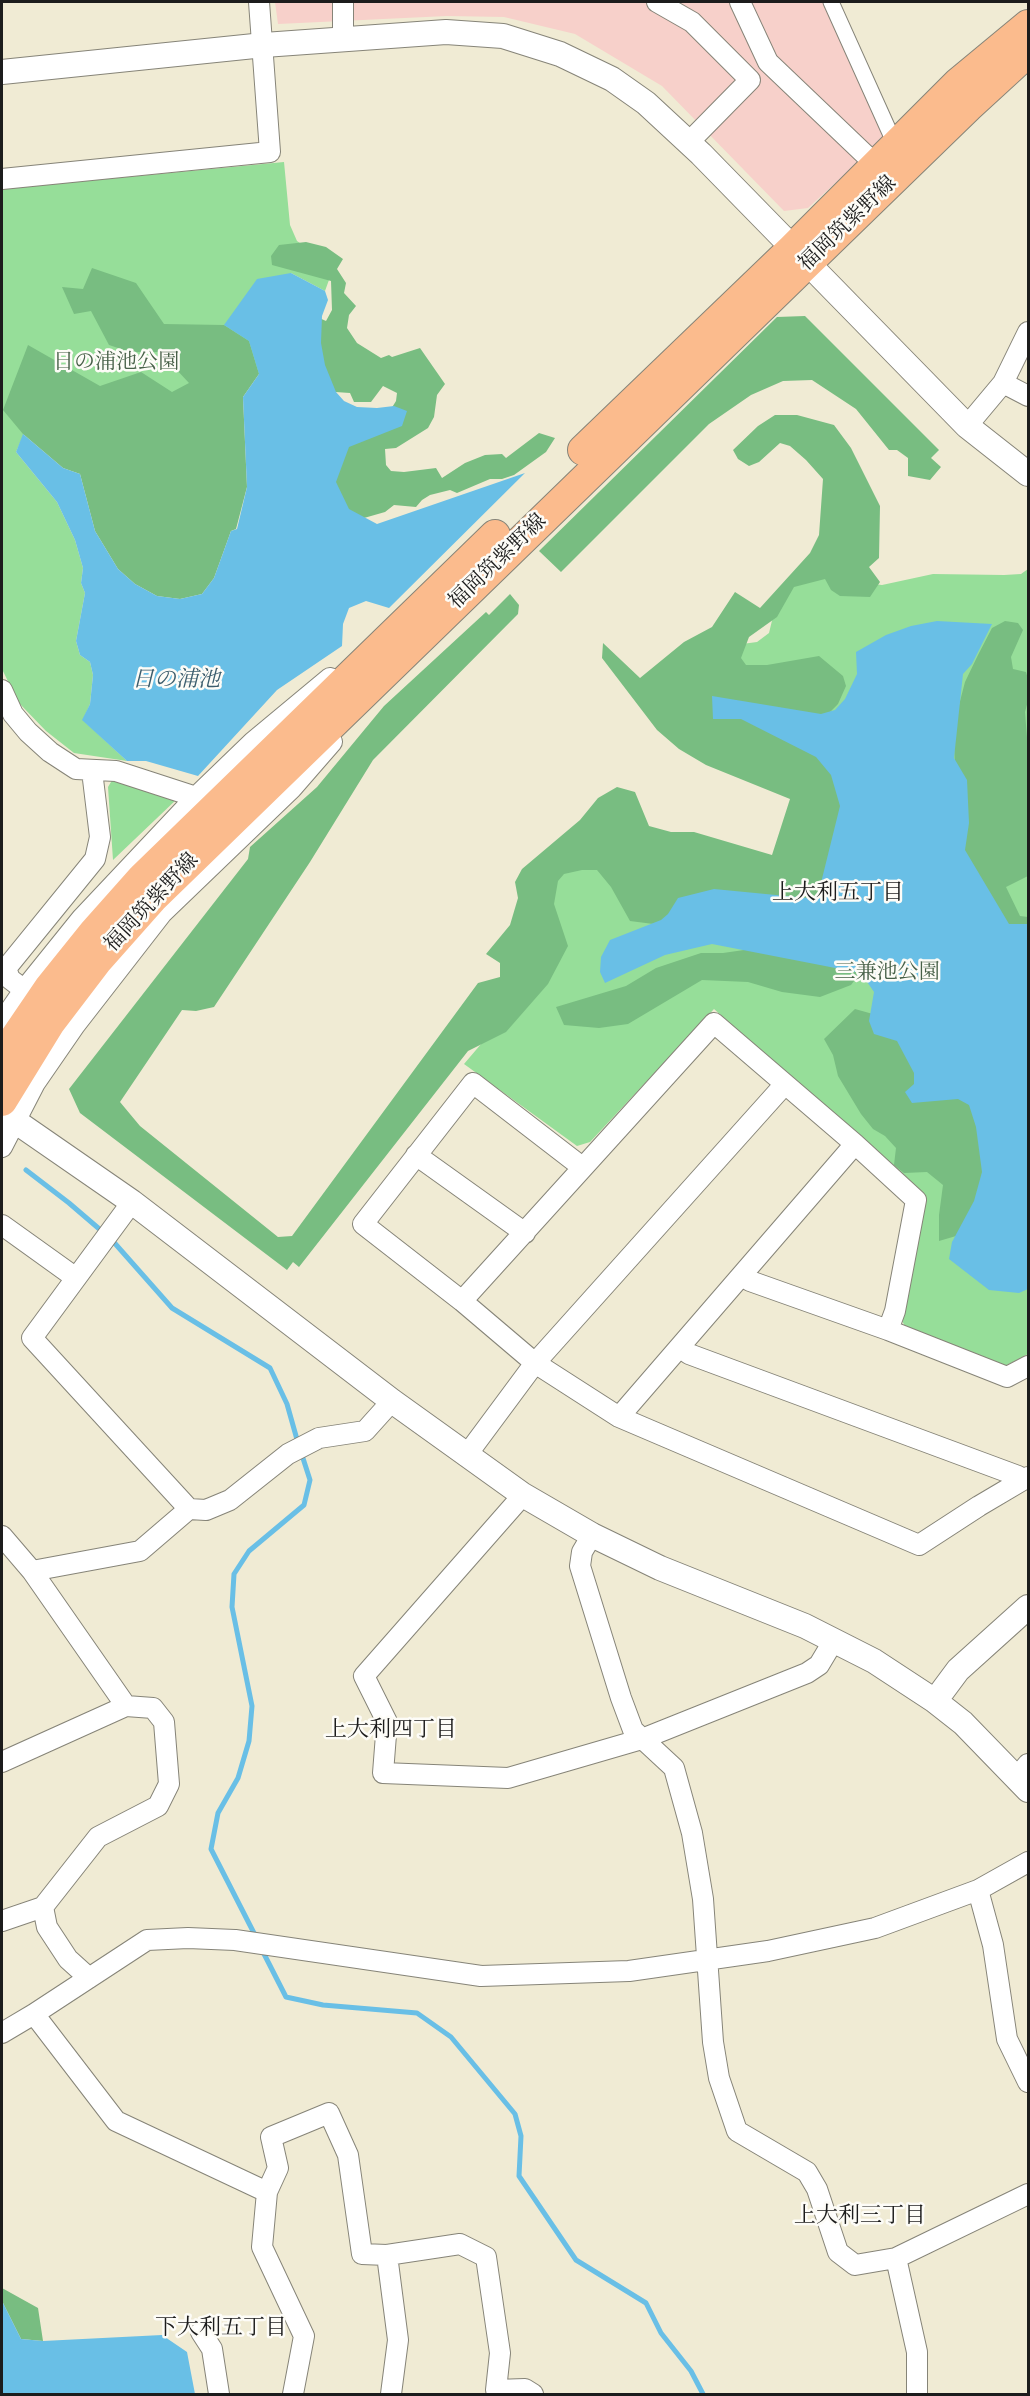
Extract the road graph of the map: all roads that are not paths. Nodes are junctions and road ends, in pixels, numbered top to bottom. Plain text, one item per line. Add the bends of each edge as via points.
1 (259, 2) edge
2 (343, 2) edge
3 (657, 2) edge
4 (740, 2) edge
5 (831, 2) edge
6 (1029, 25) edge
7 (343, 39) junction
8 (264, 45) junction
9 (1029, 52) edge
10 (768, 62) junction
11 (2, 72) edge
12 (750, 80) junction
13 (890, 133) dead end
14 (689, 142) junction
15 (876, 165) junction
16 (2, 179) edge
17 (800, 256) junction
18 (1029, 333) edge
19 (1003, 383) junction
20 (1029, 396) edge
21 (967, 426) junction
22 (1029, 474) edge
23 (391, 636) junction
24 (2, 690) edge
25 (365, 693) junction
26 (92, 771) junction
27 (196, 798) junction
28 (28, 993) junction
29 (2, 1022) edge
30 (9, 1066) edge
31 (785, 1084) junction
32 (6, 1111) edge
33 (855, 1144) junction
34 (2, 1147) edge
35 (416, 1155) junction
36 (582, 1167) junction
37 (132, 1202) junction
38 (2, 1225) edge
39 (525, 1233) junction
40 (742, 1276) junction
41 (76, 1278) junction
42 (462, 1302) junction
43 (888, 1330) junction
44 (681, 1348) junction
45 (535, 1363) junction
46 (1029, 1366) edge
47 (392, 1401) junction
48 (619, 1418) junction
49 (466, 1456) junction
50 (1024, 1479) edge
51 (523, 1495) junction
52 (189, 1509) junction
53 (592, 1535) junction
54 (2, 1536) edge
55 (32, 1571) junction
56 (1029, 1607) edge
57 (834, 1640) junction
58 (935, 1701) junction
59 (126, 1706) junction
60 (642, 1739) junction
61 (2, 1762) edge
62 (1025, 1777) edge
63 (1029, 1862) edge
64 (978, 1890) junction
65 (43, 1907) junction
66 (2, 1921) edge
67 (709, 1958) junction
68 (88, 1978) junction
69 (34, 2014) junction
70 (2, 2033) edge
71 (1029, 2082) edge
72 (267, 2192) junction
73 (1029, 2194) edge
74 (387, 2255) junction
75 (896, 2258) junction
76 (201, 2332) dead end
77 (496, 2392) edge
78 (219, 2394) edge
79 (293, 2394) edge
80 (391, 2394) edge
81 (533, 2394) edge
82 (917, 2394) edge

1 - 8 street
2 - 7 street
3 - 12 street via 692,22
4 - 10 street
5 - 13 street
6 - 15 main road, 福岡筑紫野線 via 958,83
7 - 8 street
7 - 14 street via 446,32 503,36 560,54 612,79 640,98
8 - 11 street
8 - 16 street via 270,152
9 - 17 main road, 福岡筑紫野線
10 - 12 street
10 - 15 street
12 - 14 street
14 - 17 street
15 - 17 main road, 福岡筑紫野線
17 - 21 street
17 - 23 main road, 福岡筑紫野線
17 - 25 main road, 福岡筑紫野線
18 - 19 street
19 - 20 street
19 - 21 street
21 - 22 street
23 - 27 street via 332,676 253,742
23 - 30 main road, 福岡筑紫野線 via 142,878 93,932 49,988
24 - 26 street via 14,714 50,752 76,769
25 - 30 main road, 福岡筑紫野線 via 153,898 98,960 50,1023
25 - 32 street via 333,741 292,788 162,914 72,1023 35,1083
26 - 27 street via 116,771
26 - 28 street via 99,847 94,859 8,966 7,975
27 - 28 street via 82,918
28 - 29 street
30 - 32 main road, 福岡筑紫野線
31 - 33 street
31 - 36 street via 714,1023
31 - 45 street
32 - 34 street
32 - 37 street
33 - 40 street
33 - 43 street via 916,1200
35 - 36 street via 473,1083
35 - 39 street
35 - 42 street via 363,1224
36 - 39 street
37 - 41 street
37 - 47 street
38 - 41 street
39 - 42 street
40 - 43 street
40 - 44 street
41 - 52 street via 32,1338
42 - 45 street
43 - 46 street via 1007,1377
44 - 48 street
44 - 50 street
45 - 48 street
45 - 49 street
47 - 49 street
47 - 52 street via 364,1431 319,1438 288,1454 230,1500 206,1510
48 - 50 street via 919,1545
49 - 51 street
51 - 53 street
51 - 60 street via 364,1676 387,1722 383,1773 508,1778
52 - 55 street via 140,1551
53 - 57 street via 660,1569
53 - 60 street via 582,1552 580,1566 621,1698 633,1730
54 - 55 street
55 - 59 street
56 - 58 street via 958,1670
57 - 58 street
57 - 60 street via 819,1665 807,1673
58 - 62 street
59 - 61 street
59 - 65 street via 153,1708 164,1722 169,1784 158,1806 98,1838
60 - 67 street via 674,1768 692,1833
63 - 64 street
64 - 67 street via 875,1928
64 - 71 street via 993,1945 1007,2039
65 - 66 street
65 - 68 street via 47,1927 68,1959
67 - 68 street via 629,1971 481,1976 235,1940 188,1938 147,1940
67 - 75 street via 713,2042 719,2078 737,2131 807,2172 817,2189 838,2252 855,2265
68 - 69 street
69 - 70 street
69 - 72 street via 116,2121
72 - 74 street via 278,2168 271,2137 329,2113 348,2155 362,2254
72 - 79 street via 262,2247 304,2336
73 - 75 street
74 - 77 street via 460,2244 486,2257 500,2353
74 - 80 street via 398,2340
75 - 82 street via 917,2352
76 - 78 street via 212,2349
77 - 81 street via 525,2390

